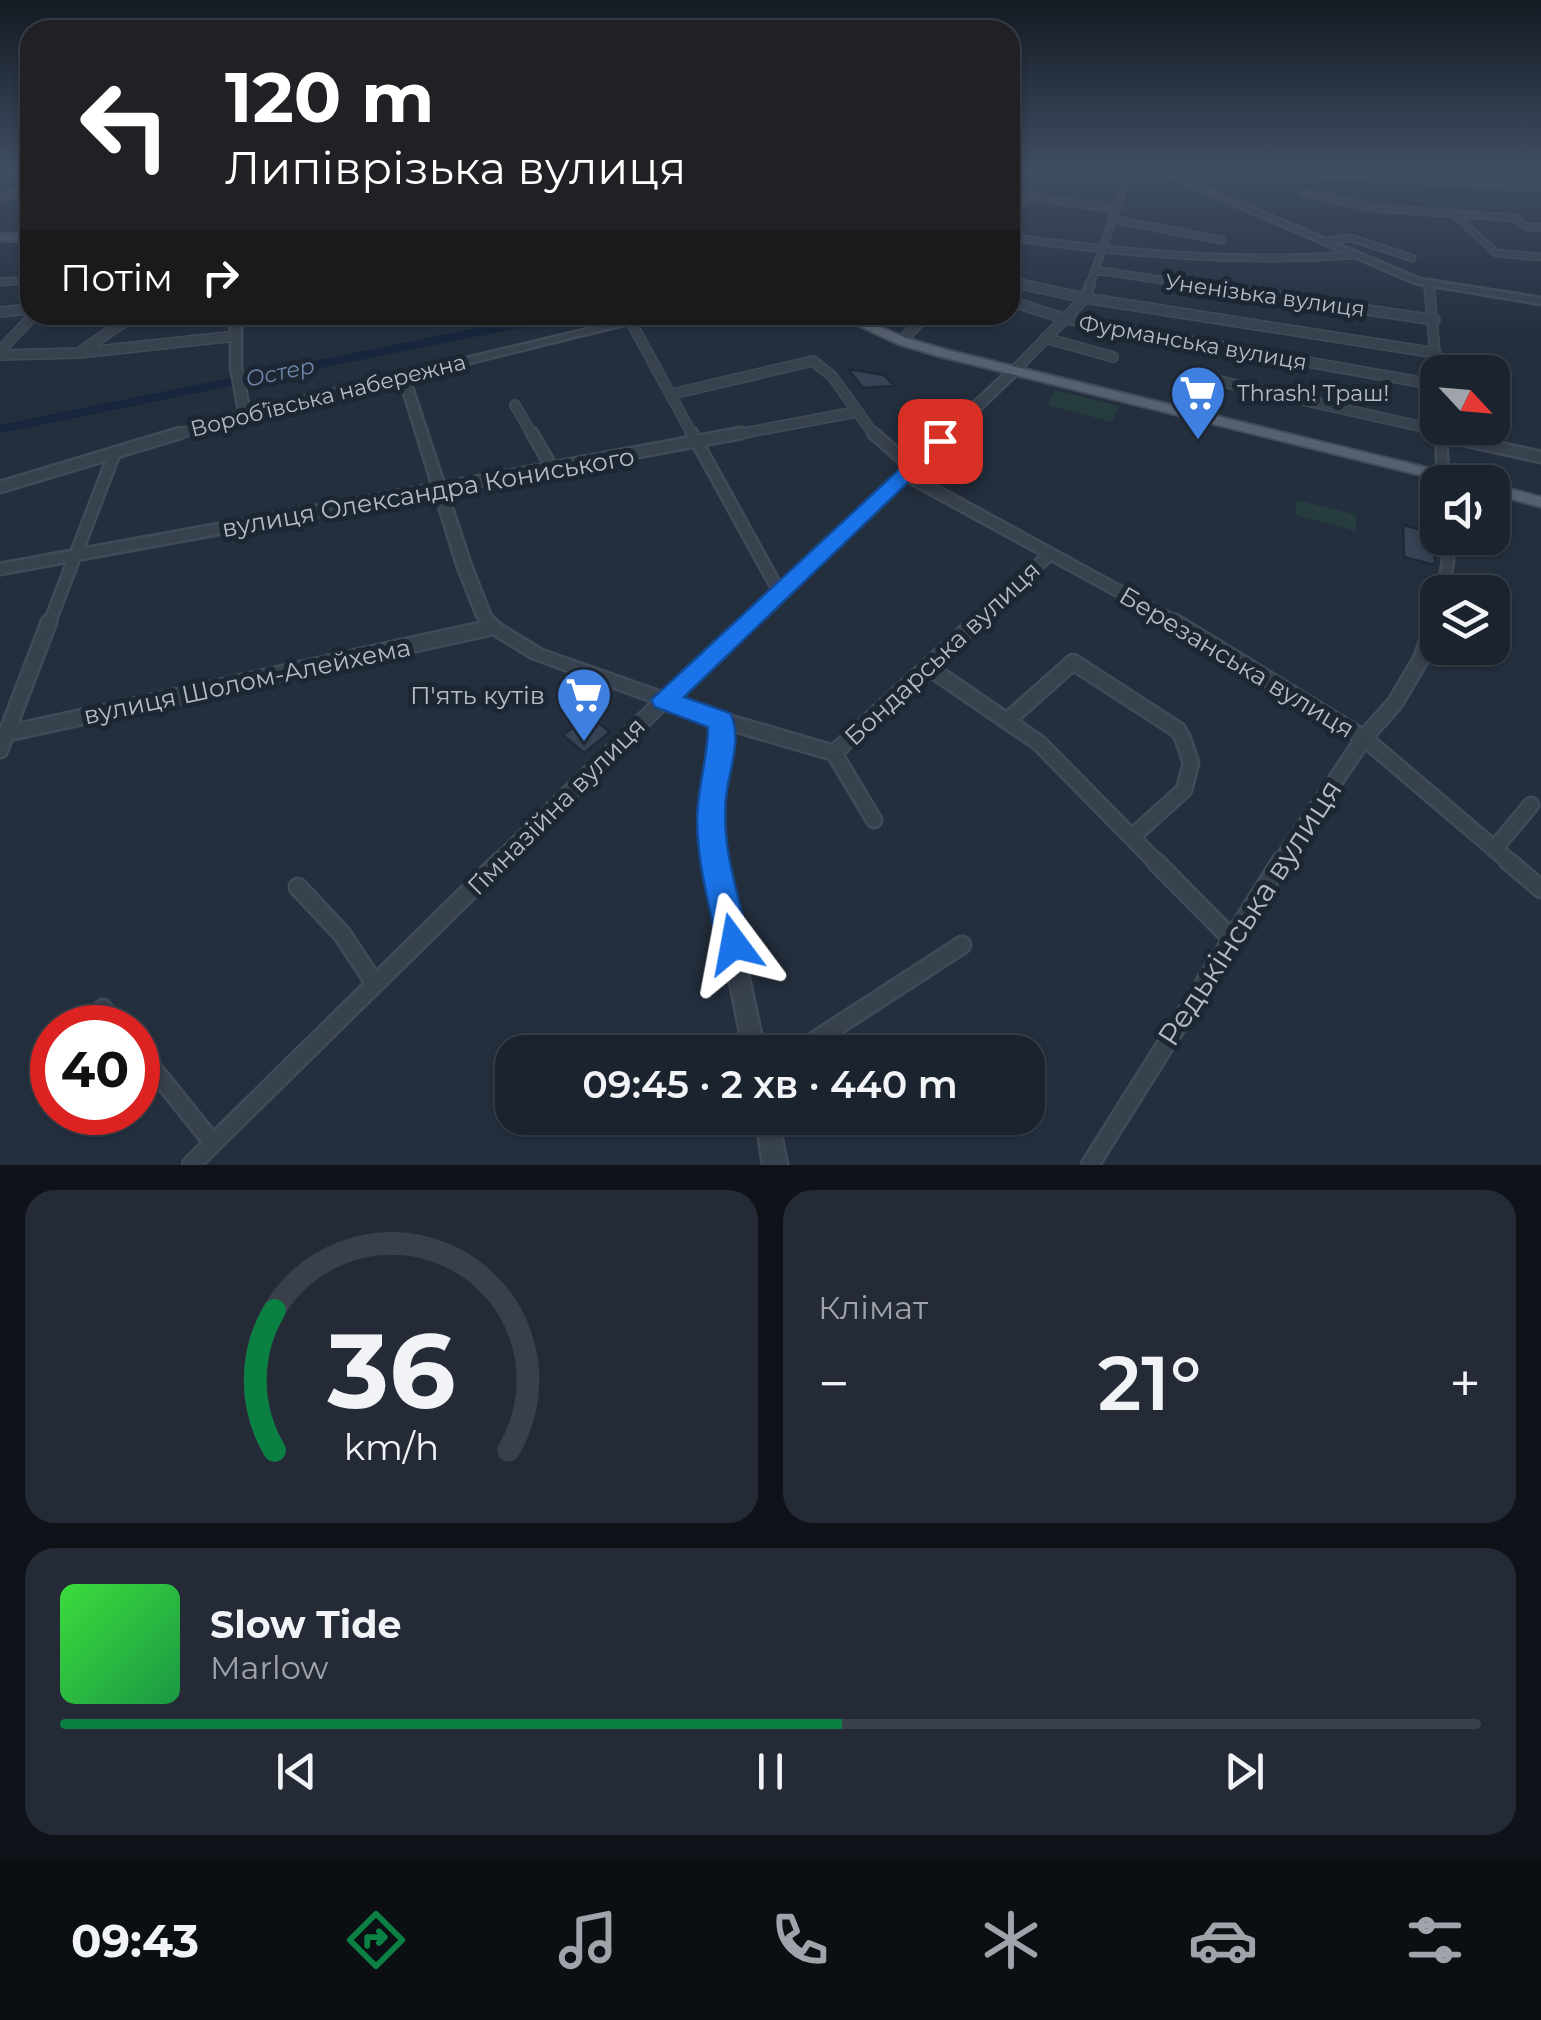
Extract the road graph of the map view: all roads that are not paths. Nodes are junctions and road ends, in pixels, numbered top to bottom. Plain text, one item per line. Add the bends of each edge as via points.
1 (1111, 222) edge
2 (1129, 222) edge
3 (1280, 222) edge
4 (1463, 222) edge
5 (1020, 238) edge
6 (1221, 240) dead end
7 (1323, 241) junction
8 (1102, 250) junction
9 (1355, 255) junction
10 (1412, 258) dead end
11 (1541, 258) edge
12 (1094, 270) junction
13 (1020, 284) edge
14 (1430, 284) junction
15 (1085, 298) junction
16 (1541, 301) edge
17 (1020, 304) edge
18 (1066, 319) junction
19 (1435, 320) junction
20 (22, 325) edge
21 (120, 325) edge
22 (236, 325) edge
23 (618, 325) edge
24 (633, 325) edge
25 (864, 325) edge
26 (917, 325) edge
27 (236, 336) junction
28 (1045, 338) junction
29 (902, 342) junction
30 (0, 353) edge
31 (79, 353) junction
32 (1436, 354) joint
33 (1114, 358) dead end
34 (236, 368) joint
35 (1014, 371) junction
36 (403, 374) junction
37 (1202, 377) dead end
38 (1420, 384) edge
39 (672, 394) junction
40 (240, 395) joint
41 (515, 405) dead end
42 (856, 412) junction
43 (244, 414) junction
44 (1420, 426) edge
45 (697, 443) junction
46 (1495, 445) edge
47 (116, 452) junction
48 (1541, 457) edge
49 (553, 469) junction
50 (909, 471) junction
51 (1420, 474) edge
52 (0, 487) edge
53 (443, 490) junction
54 (1510, 494) edge
55 (1541, 502) edge
56 (79, 554) junction
57 (1050, 554) junction
58 (0, 568) edge
59 (780, 593) junction
60 (493, 627) junction
61 (1420, 661) edge
62 (928, 667) junction
63 (664, 700) junction
64 (1009, 719) junction
65 (721, 720) junction
66 (3, 734) edge
67 (1364, 738) junction
68 (0, 750) edge
69 (834, 752) junction
70 (1531, 805) dead end
71 (874, 820) dead end
72 (1132, 837) junction
73 (1494, 849) junction
74 (298, 887) dead end
75 (1541, 889) edge
76 (1233, 940) junction
77 (962, 945) dead end
78 (375, 984) junction
79 (751, 1035) edge
80 (823, 1035) edge
81 (160, 1077) edge
82 (770, 1135) edge
83 (213, 1143) junction
84 (191, 1165) edge
85 (776, 1165) edge
86 (1090, 1165) edge

1 - 8 street, Гімназійна вулиця
2 - 6 street
3 - 7 street
4 - 11 street via 1496,253
5 - 8 street
7 - 9 street
7 - 10 street via 1351,238
8 - 9 street via 1246,262
8 - 12 street, Гімназійна вулиця
9 - 14 street
12 - 15 street, Гімназійна вулиця
12 - 19 street, Уненізька вулиця
13 - 15 street
14 - 16 street
14 - 19 street
15 - 18 street, Гімназійна вулиця
15 - 32 street
17 - 18 street, Фурманська вулиця
18 - 28 street, Гімназійна вулиця
18 - 38 street, Фурманська вулиця
19 - 32 street
20 - 30 street
21 - 31 street
22 - 27 street
23 - 36 street, Воробʼївська набережна
24 - 39 street
25 - 29 main road
26 - 29 street
27 - 31 street
27 - 34 street
28 - 33 street
28 - 35 street, Гімназійна вулиця
29 - 35 main road
30 - 31 street
34 - 40 street
35 - 50 street, Гімназійна вулиця
35 - 51 main road
36 - 43 street, Воробʼївська набережна
36 - 53 street
37 - 44 street
39 - 42 street, Березанська вулиця via 805,361 828,371
39 - 45 street
40 - 43 street
41 - 49 street
42 - 45 street, вулиця Олександра Кониського
42 - 50 street, Березанська вулиця
43 - 47 street, Воробʼївська набережна
45 - 49 street, вулиця Олександра Кониського
45 - 59 street
46 - 48 street
47 - 52 street, Воробʼївська набережна
47 - 56 street
49 - 53 street, вулиця Олександра Кониського
50 - 57 street, Березанська вулиця
50 - 59 street, Гімназійна вулиця
53 - 56 street, вулиця Олександра Кониського
53 - 60 street via 477,599
54 - 55 main road
56 - 58 street, вулиця Олександра Кониського
56 - 66 street
57 - 62 street, Бондарська вулиця
57 - 67 street, Березанська вулиця
59 - 63 street, Гімназійна вулиця
60 - 63 street via 537,654
60 - 66 street, вулиця Шолом-Алейхема
61 - 67 street, Редькінська вулиця
62 - 64 street
62 - 69 street, Бондарська вулиця
63 - 65 street
63 - 78 street, Гімназійна вулиця
64 - 72 street
64 - 72 street via 1073,662 1178,730 1191,763 1184,790
65 - 69 street, Бондарська вулиця
65 - 79 street via 712,795 714,858
66 - 68 street
67 - 73 street, Березанська вулиця
67 - 76 street, Редькінська вулиця
69 - 71 street, Бондарська вулиця
70 - 73 street
72 - 76 street
73 - 75 street, Березанська вулиця
74 - 78 street via 342,934
76 - 86 street, Редькінська вулиця
77 - 80 street
78 - 83 street, Гімназійна вулиця
81 - 83 street
82 - 85 street
83 - 84 street, Гімназійна вулиця

